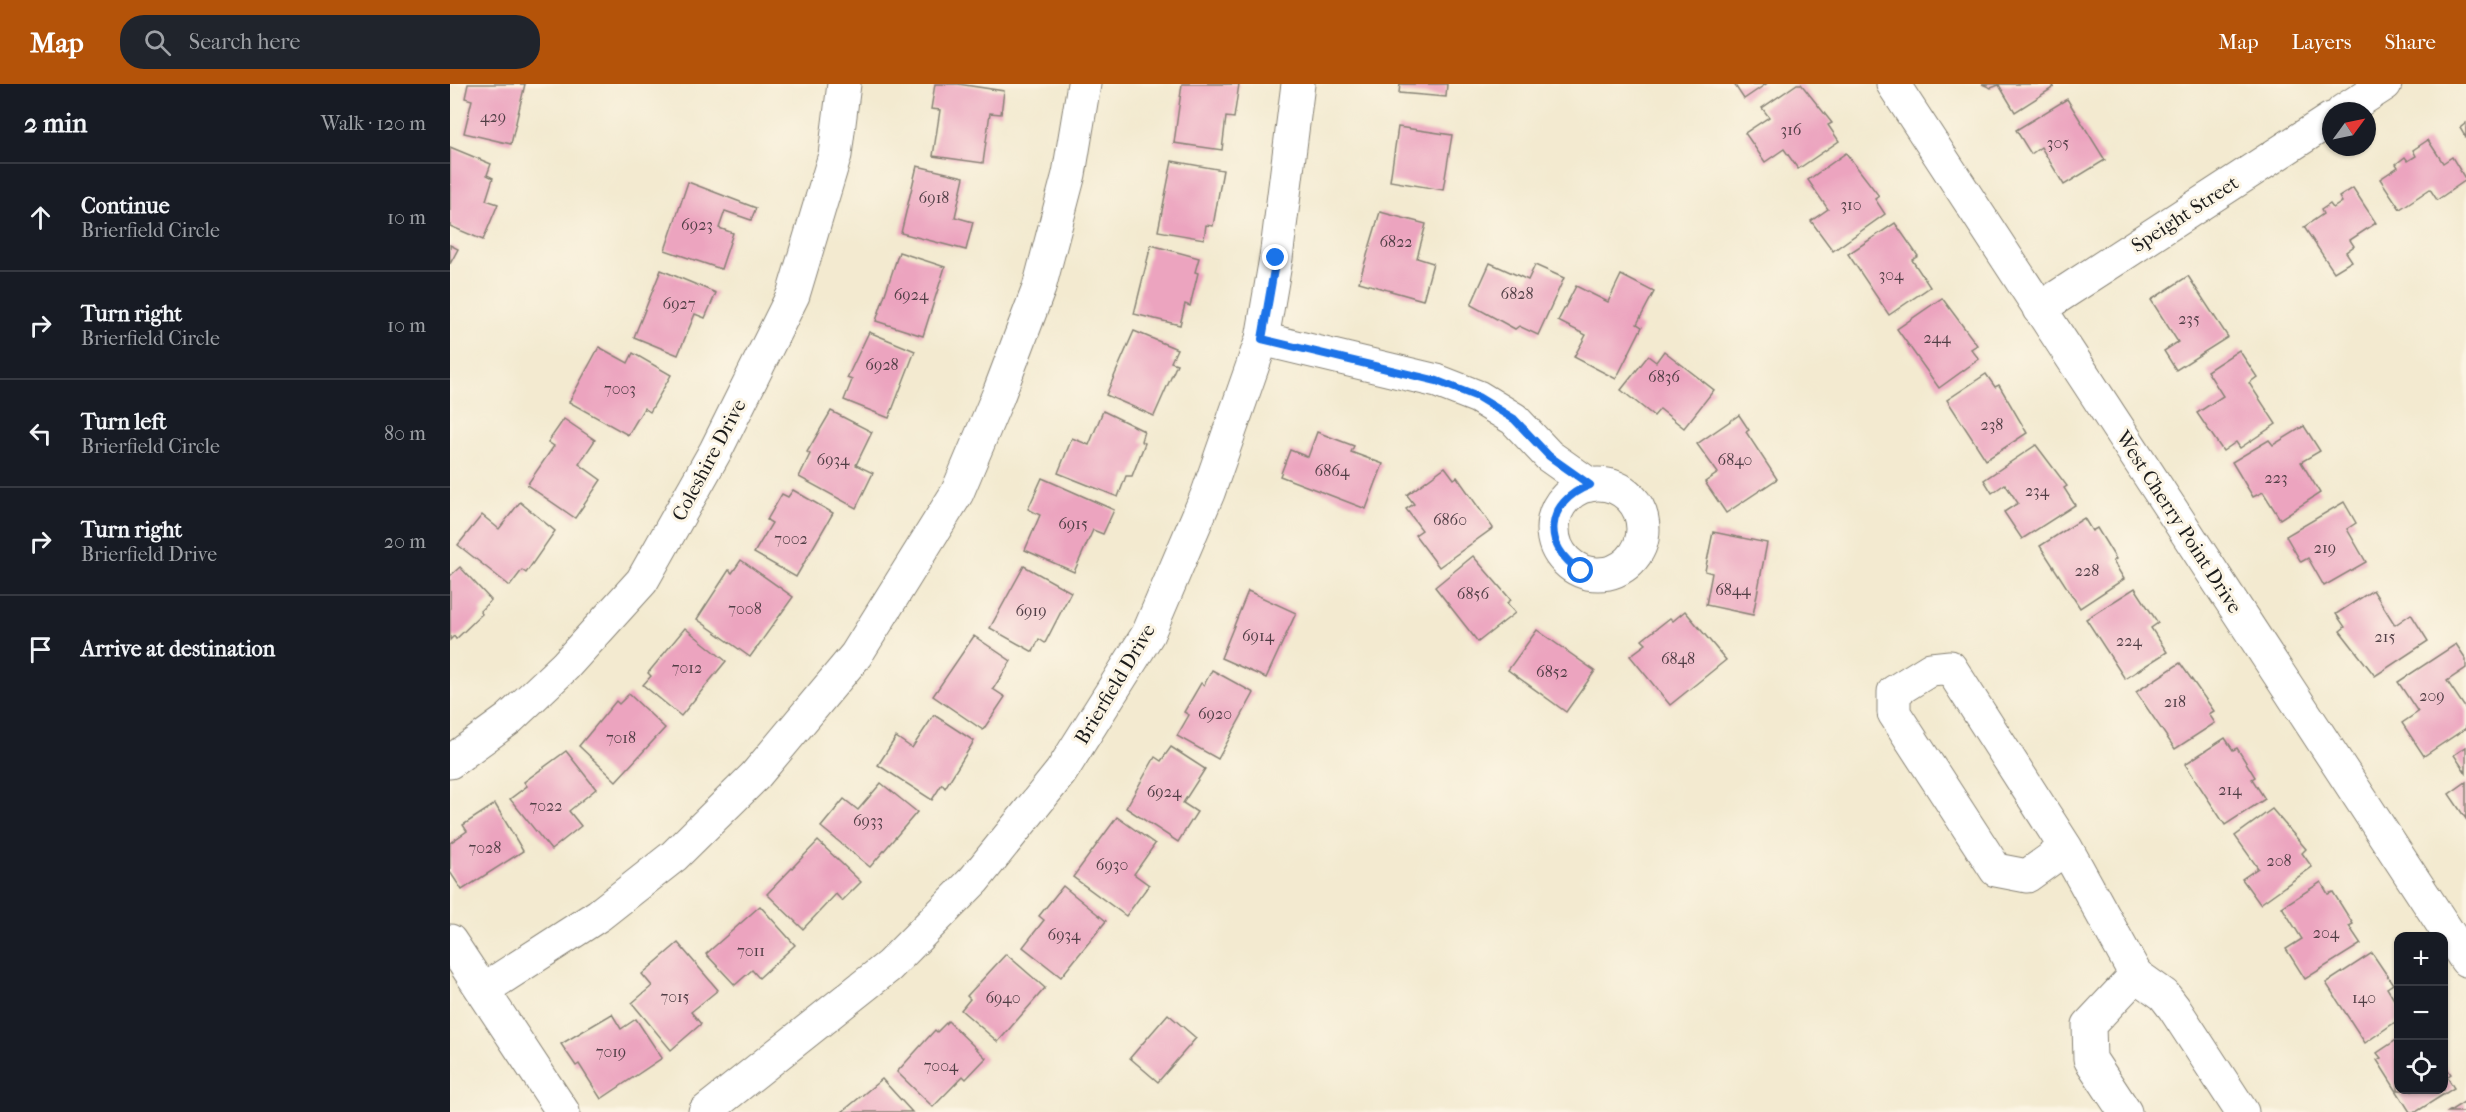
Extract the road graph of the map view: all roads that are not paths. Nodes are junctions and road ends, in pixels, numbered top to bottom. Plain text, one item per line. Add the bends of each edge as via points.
1 (844, 84) edge
2 (1084, 84) edge
3 (1298, 84) edge
4 (1893, 84) edge
5 (2385, 84) edge
6 (2357, 102) edge
7 (2322, 125) edge
8 (2039, 309) junction
9 (1262, 339) junction
10 (1590, 485) dead end
11 (450, 762) edge
12 (2066, 848) junction
13 (450, 940) edge
14 (2466, 960) edge
15 (2136, 975) junction
16 (483, 990) junction
17 (563, 1112) edge
18 (705, 1112) edge
19 (2125, 1112) edge
20 (2242, 1112) edge

1 - 11 street, Coleshire Drive via 835,155 793,295 717,450 642,582 509,719
2 - 16 street via 1069,174 1039,288 998,396 957,493 856,655 755,776 674,856 599,915
3 - 9 street, Brierfield Drive
4 - 8 street, West Cherry Point Drive
5 - 6 street
7 - 8 street, Speight Street
8 - 14 street, West Cherry Point Drive
9 - 10 street via 1437,381 1478,397 1514,419 1549,456
9 - 18 street, Brierfield Drive via 1208,493 1148,634 1061,772 974,880 889,966
12 - 12 street via 2027,876 1996,870 1894,713 1893,692 1931,669 1950,668
12 - 15 street
13 - 16 street
15 - 19 street via 2089,1025 2090,1059
15 - 20 street via 2174,1008
16 - 17 street

